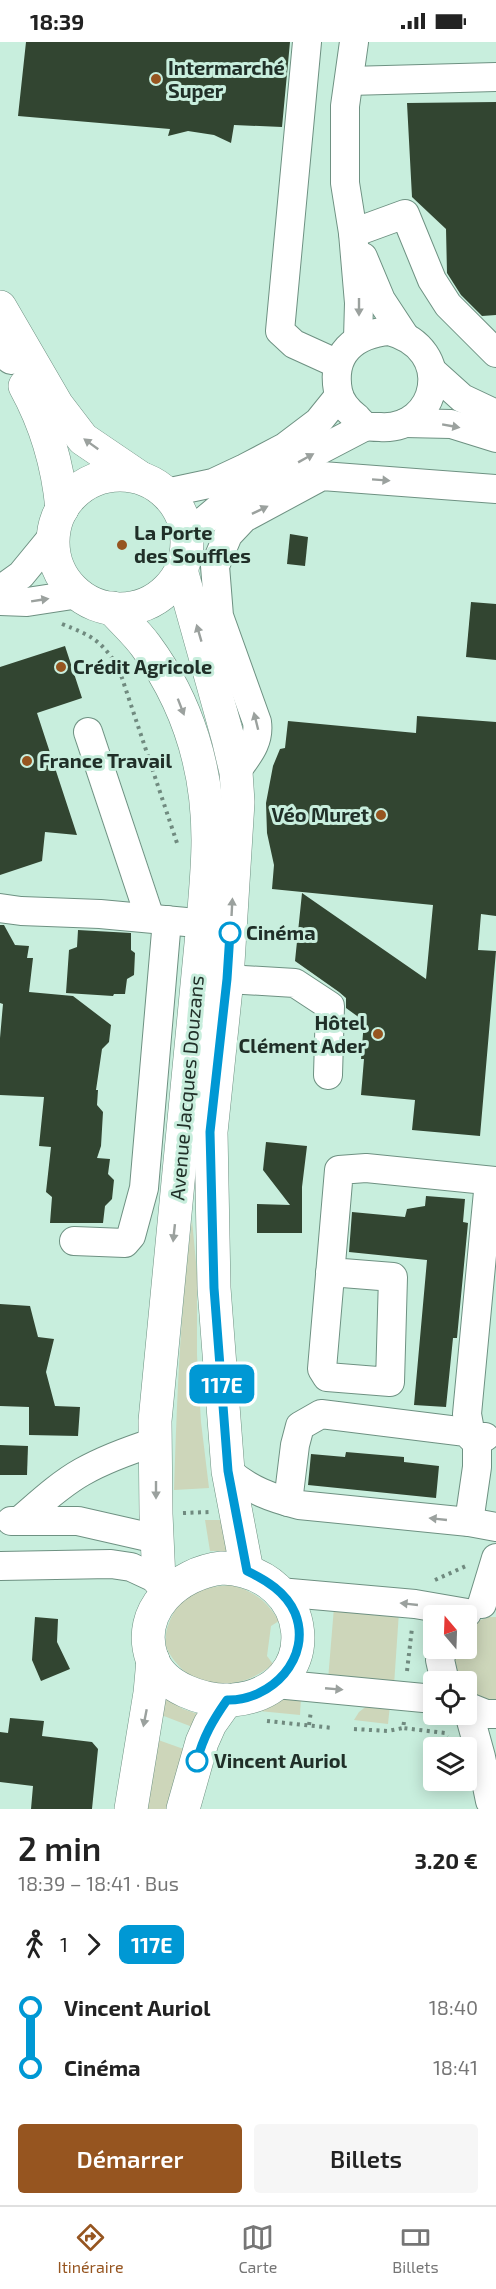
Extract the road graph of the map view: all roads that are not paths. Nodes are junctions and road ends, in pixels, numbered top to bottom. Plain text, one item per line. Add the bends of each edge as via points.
1 (307, 42) edge
2 (354, 42) edge
3 (496, 77) edge
4 (349, 81) junction
5 (353, 233) junction
6 (0, 307) edge
7 (404, 335) junction
8 (358, 339) junction
9 (4, 350) edge
10 (496, 353) edge
11 (338, 364) junction
12 (432, 371) junction
13 (339, 396) junction
14 (496, 414) edge
15 (405, 423) junction
16 (366, 426) junction
17 (496, 438) edge
18 (153, 485) junction
19 (496, 489) edge
20 (58, 522) junction
21 (187, 535) junction
22 (181, 570) junction
23 (0, 590) edge
24 (79, 594) junction
25 (0, 601) edge
26 (112, 608) junction
27 (88, 732) dead end
28 (236, 772) junction
29 (0, 908) edge
30 (158, 919) junction
31 (203, 923) junction
32 (227, 979) junction
33 (328, 1075) dead end
34 (493, 1181) edge
35 (144, 1188) junction
36 (178, 1190) junction
37 (74, 1241) dead end
38 (330, 1272) dead end
39 (484, 1437) edge
40 (155, 1442) junction
41 (228, 1471) junction
42 (288, 1502) junction
43 (9, 1521) edge
44 (483, 1524) edge
45 (157, 1539) junction
46 (483, 1561) edge
47 (0, 1566) edge
48 (247, 1571) junction
49 (164, 1585) junction
50 (279, 1592) junction
51 (427, 1605) edge
52 (477, 1609) edge
53 (153, 1660) junction
54 (276, 1684) junction
55 (423, 1698) edge
56 (227, 1700) junction
57 (477, 1710) edge
58 (496, 1714) edge
59 (472, 1725) edge
60 (492, 1798) edge
61 (131, 1809) edge
62 (183, 1809) edge

1 - 11 street via 280,331 294,344
2 - 4 street
3 - 4 street
4 - 5 street via 345,106 345,183
5 - 7 street via 381,300
5 -> 8 street
5 - 10 street via 405,214 432,280 448,305
18 -> 6 main road via 83,439 57,405
7 - 8 street via 389,331
7 - 12 street via 417,344
8 - 11 street
9 - 20 main road via 37,408 54,458
11 - 13 street
12 - 14 street via 462,398
12 - 15 street via 428,401
13 - 16 street via 347,410
13 - 18 street via 318,422 285,447 245,468 213,483
15 - 16 street via 384,428
15 -> 17 street via 451,424
21 -> 16 street via 253,485
18 - 20 main road via 123,475 93,480 68,500
18 - 21 main road via 177,505
28 -> 19 street via 259,734 219,616 215,566 228,535 244,518 322,476
20 - 23 street via 21,575
20 - 24 main road via 55,560 70,587
21 - 22 main road
22 - 26 main road via 174,582 153,600 140,606
28 -> 22 main road, Avenue Jacques Douzans
25 -> 24 street via 27,602
24 - 26 main road
26 -> 31 main road, Avenue Jacques Douzans via 146,645 175,692 197,747 207,811
27 - 30 street
32 -> 28 main road, Avenue Jacques Douzans via 238,802
29 - 30 street
30 - 31 street
30 - 35 street
31 - 36 main road, Avenue Jacques Douzans
32 - 33 street via 295,983 330,1006
32 - 41 main road, Avenue Jacques Douzans via 210,1132 214,1288
34 - 38 street via 366,1168 339,1170
34 - 39 street via 466,1414
35 - 36 street
35 - 37 street via 131,1236 125,1242
36 -> 40 main road, Avenue Jacques Douzans
39 - 42 street via 321,1414 300,1426
39 - 44 street via 477,1443
40 - 43 street via 81,1473
40 -> 45 main road, Avenue Jacques Douzans
41 - 42 street via 242,1484
41 - 48 main road, Avenue Jacques Douzans
44 -> 42 street
43 - 45 street via 78,1521
45 - 49 main road, Avenue Jacques Douzans
46 - 52 street
47 - 49 street via 111,1564 131,1567
48 - 49 main road via 206,1570
48 - 50 main road
49 - 53 main road via 153,1617
51 -> 50 street
50 - 54 main road via 295,1614 299,1630 294,1659
53 - 56 main road via 163,1675 188,1692
53 -> 61 main road
54 -> 55 street
54 - 56 main road via 249,1697
56 - 62 main road via 202,1742
57 - 58 street
59 - 60 street

